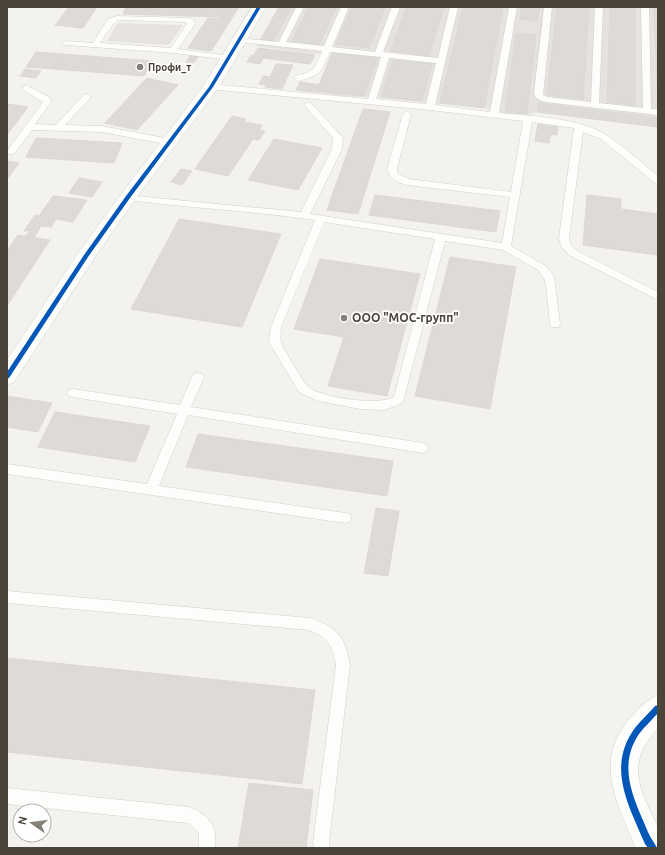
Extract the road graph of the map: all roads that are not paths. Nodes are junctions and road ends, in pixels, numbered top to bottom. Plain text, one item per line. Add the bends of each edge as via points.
1 (259, 7) edge
2 (300, 7) edge
3 (345, 7) edge
4 (396, 7) edge
5 (454, 7) edge
6 (513, 7) edge
7 (548, 7) edge
8 (599, 7) edge
9 (645, 7) edge
10 (240, 40) junction
11 (66, 43) dead end
12 (95, 45) junction
13 (281, 45) junction
14 (327, 49) junction
15 (173, 51) junction
16 (382, 54) junction
17 (230, 58) junction
18 (441, 60) junction
19 (298, 78) dead end
20 (211, 87) junction
21 (26, 88) dead end
22 (87, 96) dead end
23 (371, 102) junction
24 (308, 105) dead end
25 (595, 105) junction
26 (430, 107) junction
27 (647, 111) junction
28 (658, 112) edge
29 (407, 114) dead end
30 (494, 114) junction
31 (528, 118) junction
32 (578, 126) junction
33 (30, 127) junction
34 (59, 127) junction
35 (170, 142) junction
36 (11, 152) dead end
37 (658, 181) edge
38 (514, 195) junction
39 (128, 197) junction
40 (304, 215) junction
41 (321, 218) junction
42 (441, 237) junction
43 (506, 247) junction
44 (658, 296) edge
45 (555, 324) dead end
46 (7, 377) edge
47 (198, 377) dead end
48 (73, 393) dead end
49 (184, 411) junction
50 (423, 448) dead end
51 (7, 469) edge
52 (151, 490) junction
53 (345, 518) dead end
54 (7, 597) edge
55 (658, 708) edge
56 (7, 796) edge
57 (207, 848) edge
58 (322, 848) edge
59 (653, 848) edge

1 - 10 street
2 - 13 lane
3 - 14 lane
4 - 16 lane
5 - 18 lane
6 - 30 lane
7 - 25 lane via 538,94 544,99
8 - 25 lane
9 - 27 lane
10 - 13 lane
10 - 17 street
11 - 12 lane
12 - 15 lane
12 - 15 lane via 111,21 117,18 191,22
13 - 14 lane
14 - 16 lane
14 - 19 lane via 318,70 311,75
15 - 17 lane
16 - 18 lane
16 - 23 lane
17 - 20 street
18 - 26 lane
20 - 23 lane
20 - 35 street
21 - 33 lane via 47,102
22 - 34 lane
23 - 26 lane
24 - 40 lane via 338,138 338,142 337,149
25 - 27 lane
26 - 30 lane
27 - 28 lane
29 - 38 lane via 392,169 397,178 407,182
30 - 31 lane
31 - 32 lane
31 - 38 lane
32 - 37 lane via 604,137
32 - 44 lane via 564,238 566,246 573,253
33 - 34 lane
33 - 36 lane
34 - 35 lane via 102,129
35 - 39 street
38 - 43 lane
39 - 40 lane
39 - 46 street
40 - 41 lane
41 - 42 lane
41 - 42 lane via 276,327 275,342 303,389 310,394 370,406 394,404 399,399
42 - 43 lane
43 - 45 lane via 542,268 549,277
47 - 49 lane
48 - 49 lane
49 - 50 lane
49 - 52 lane
51 - 52 lane
52 - 53 lane
54 - 58 lane via 310,624 329,632 340,645 343,665
55 - 59 street via 637,732 627,750 623,771 627,791
56 - 57 lane via 189,815 199,818 206,830

